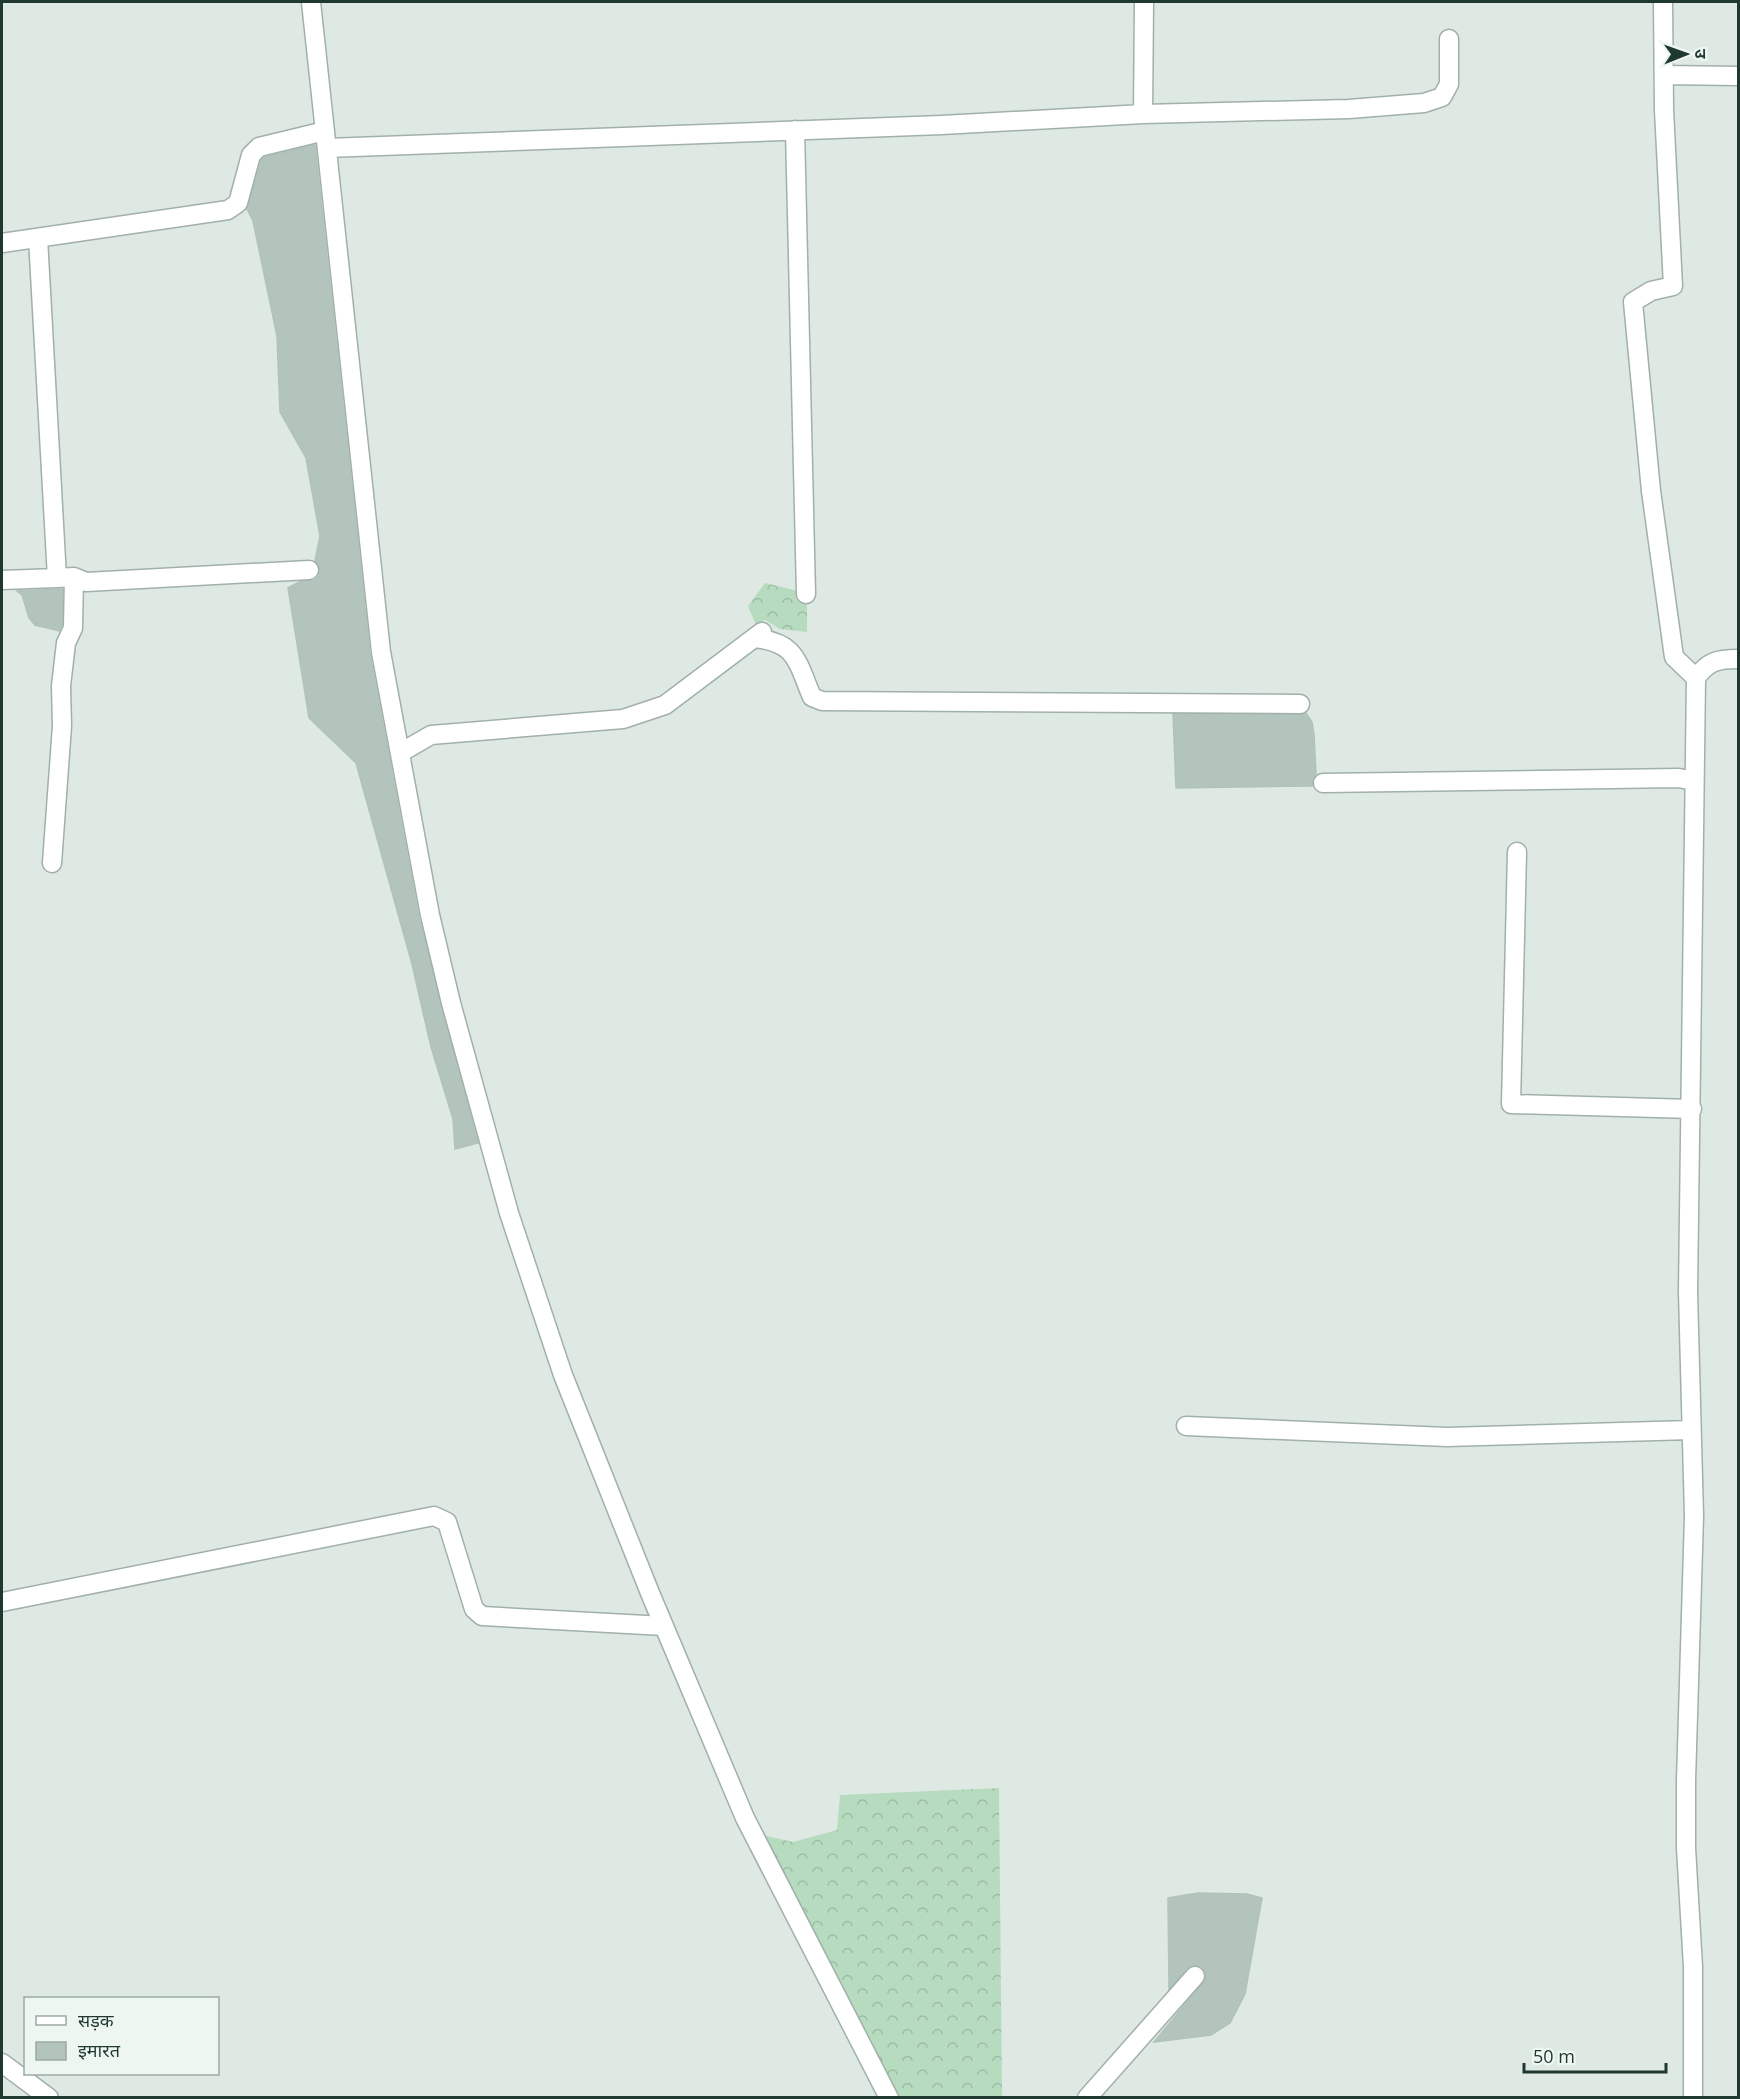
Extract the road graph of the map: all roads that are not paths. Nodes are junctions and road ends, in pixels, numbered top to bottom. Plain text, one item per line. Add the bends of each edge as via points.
1 (311, 2) edge
2 (1144, 2) edge
3 (1663, 2) edge
4 (1449, 39) dead end
5 (1665, 75) junction
6 (1738, 76) edge
7 (1143, 114) junction
8 (795, 130) junction
9 (326, 140) junction
10 (38, 238) junction
11 (2, 243) edge
12 (309, 570) dead end
13 (66, 578) junction
14 (2, 580) edge
15 (806, 594) dead end
16 (769, 627) dead end
17 (754, 638) junction
18 (1738, 659) edge
19 (1696, 678) junction
20 (1300, 704) dead end
21 (400, 753) junction
22 (1693, 781) junction
23 (1323, 783) dead end
24 (1517, 852) dead end
25 (52, 862) dead end
26 (1692, 1108) junction
27 (1186, 1426) dead end
28 (1691, 1430) junction
29 (2, 1602) edge
30 (664, 1626) junction
31 (1195, 1976) dead end
32 (2, 2062) edge
33 (49, 2097) edge
34 (889, 2097) edge
35 (1088, 2097) edge
36 (1693, 2097) edge

1 - 9 street
2 - 7 street
3 - 5 street
4 - 7 street via 1449,84 1442,97 1424,103 1349,109
5 - 6 street
5 - 19 street via 1673,286 1651,291 1633,302 1651,491 1674,657
7 - 8 street
8 - 9 street
8 - 15 street
9 - 10 street via 259,147 251,155 238,203 228,210
9 - 21 street via 381,652
10 - 11 street
10 - 13 street
12 - 13 street via 86,582
13 - 14 street
13 - 25 street via 73,628 66,643 61,686 62,726
16 - 17 street
17 - 20 street via 772,640 790,652 812,697 822,701
17 - 21 street via 665,705 623,719 431,735
18 - 19 street via 1706,663
19 - 22 street
21 - 30 street via 448,992 509,1213 563,1375
22 - 23 street via 1679,778
22 - 26 street
24 - 26 street via 1511,1104
26 - 28 street via 1688,1292
27 - 28 street via 1447,1437
28 - 36 street via 1694,1516 1686,1814 1693,1967
29 - 30 street via 434,1516 447,1522 474,1609 482,1616
30 - 34 street via 746,1818
31 - 35 street
32 - 33 street

